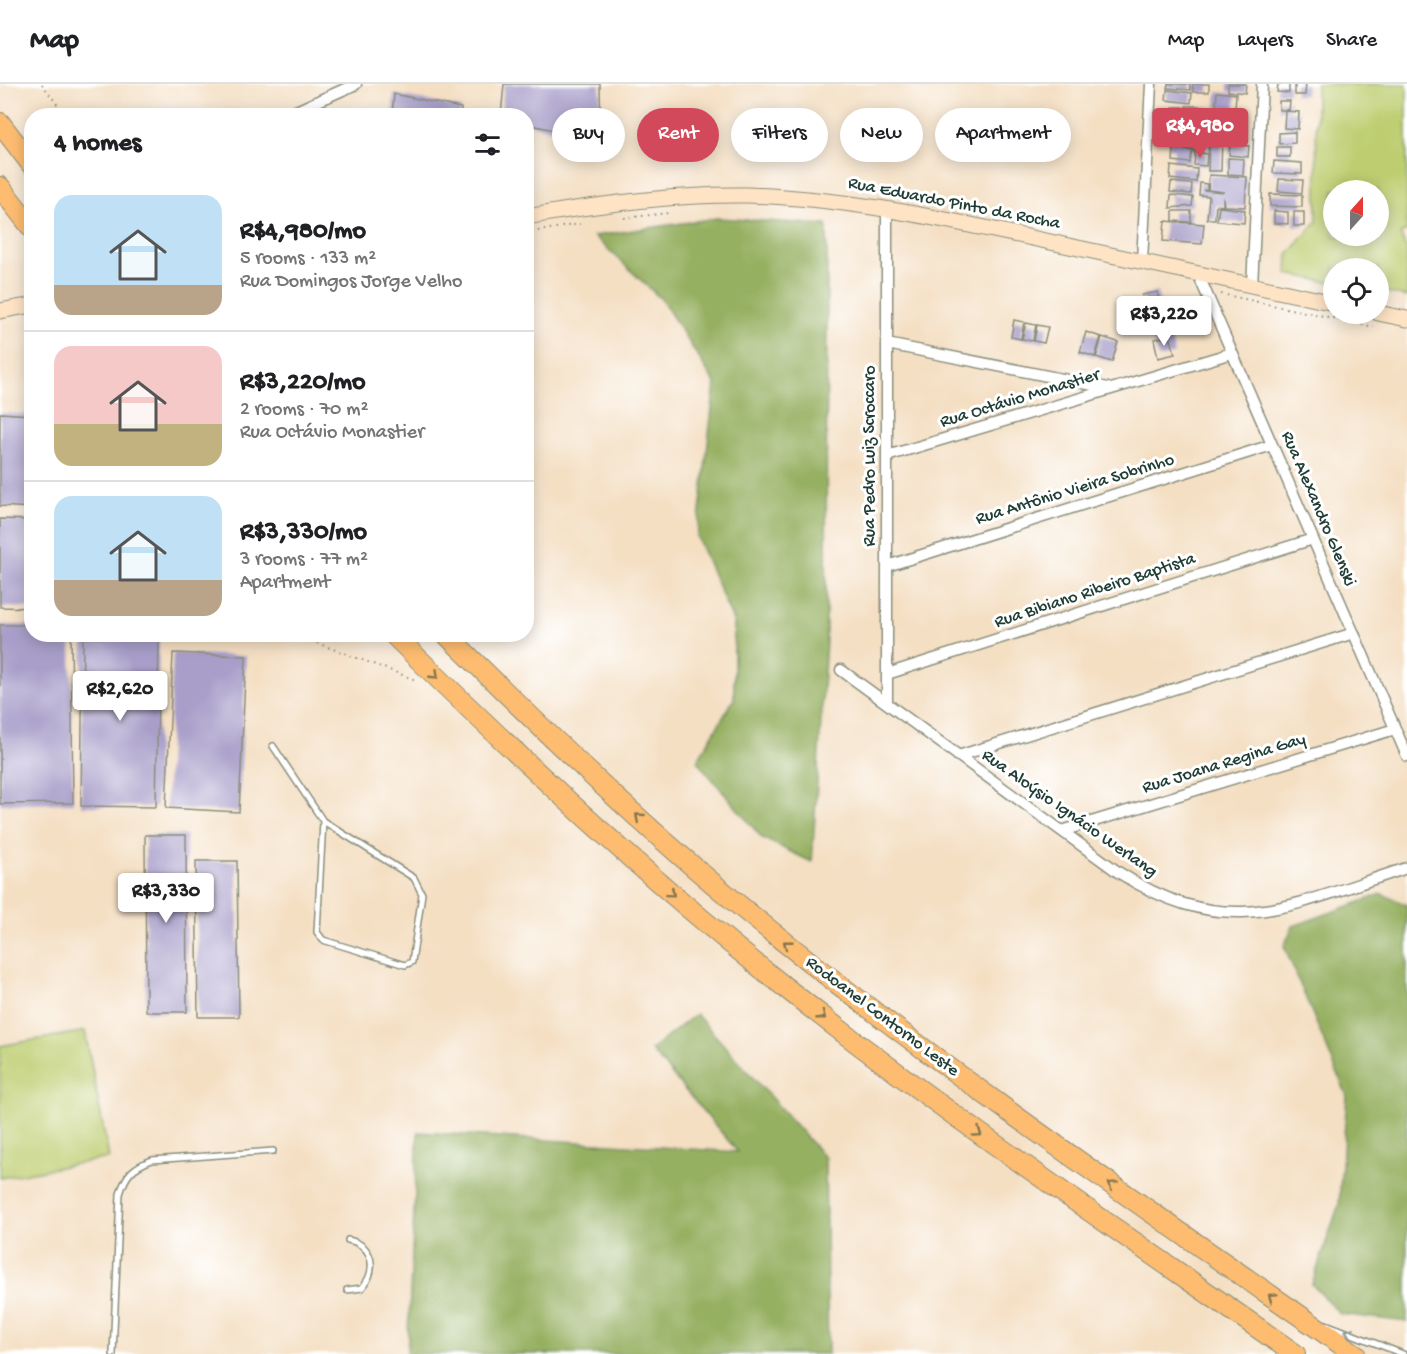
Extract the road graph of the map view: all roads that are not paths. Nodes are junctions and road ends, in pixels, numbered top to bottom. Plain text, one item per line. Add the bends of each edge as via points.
1 (356, 84) edge
2 (1151, 84) edge
3 (1262, 84) edge
4 (303, 108) edge
5 (0, 123) edge
6 (24, 154) edge
7 (0, 187) edge
8 (887, 208) junction
9 (534, 216) edge
10 (24, 218) edge
11 (1142, 262) junction
12 (1198, 274) junction
13 (1252, 286) junction
14 (1323, 301) edge
15 (24, 306) edge
16 (0, 311) edge
17 (1389, 315) edge
18 (1407, 319) edge
19 (887, 344) junction
20 (1232, 353) junction
21 (1111, 389) junction
22 (1272, 445) junction
23 (887, 456) junction
24 (1313, 539) junction
25 (887, 566) junction
26 (1354, 633) junction
27 (401, 642) edge
28 (454, 642) edge
29 (840, 670) dead end
30 (887, 674) junction
31 (886, 703) junction
32 (1395, 729) junction
33 (273, 746) dead end
34 (958, 756) junction
35 (1407, 756) edge
36 (323, 821) junction
37 (1062, 831) junction
38 (1407, 868) edge
39 (273, 1151) dead end
40 (348, 1240) dead end
41 (347, 1290) dead end
42 (1294, 1312) junction
43 (112, 1354) edge
44 (1295, 1354) edge
45 (1355, 1354) edge
46 (1403, 1354) edge

1 - 4 street
2 - 11 street
3 - 13 street
5 - 6 highway
7 - 10 highway
8 - 9 main road, Rua Eduardo Pinto da Rocha via 790,198 701,196 622,202
8 - 11 main road, Rua Eduardo Pinto da Rocha
8 - 19 street, Rua Pedro Luiz Scroccaro
11 - 12 main road, Rua Eduardo Pinto da Rocha
12 - 13 main road, Rua Eduardo Pinto da Rocha
12 - 20 street, Rua Alexandro Glenski
13 - 14 main road, Rua Eduardo Pinto da Rocha
15 - 16 main road
17 - 18 main road
19 - 21 street
19 - 23 street, Rua Pedro Luiz Scroccaro
20 - 21 street, Rua Octávio Monastier
20 - 22 street, Rua Alexandro Glenski
21 - 23 street, Rua Octávio Monastier
22 - 24 street, Rua Alexandro Glenski
22 - 25 street, Rua Antônio Vieira Sobrinho
23 - 25 street, Rua Pedro Luiz Scroccaro
24 - 26 street, Rua Alexandro Glenski
24 - 30 street, Rua Bibiano Ribeiro Baptista
25 - 30 street, Rua Pedro Luiz Scroccaro
26 - 32 street, Rua Alexandro Glenski
26 - 34 street
27 -> 44 highway, Rodoanel Contorno Leste via 569,803 785,987 973,1129
42 -> 28 highway, Rodoanel Contorno Leste via 1063,1151 805,958 627,806
29 - 31 street, Rua Aloýsio Ignácio Werlang
30 - 31 street, Rua Pedro Luiz Scroccaro
31 - 34 street, Rua Aloýsio Ignácio Werlang
32 - 35 street, Rua Alexandro Glenski
32 - 37 street, Rua Joana Regina Gay
33 - 36 lane
34 - 37 street, Rua Aloýsio Ignácio Werlang
36 - 36 lane via 414,878 422,894 412,962 405,964 323,940 317,932
37 - 38 street, Rua Aloýsio Ignácio Werlang via 1147,889 1182,905 1225,914 1285,907
39 - 43 lane via 152,1160 135,1167 124,1179
40 - 41 lane via 359,1242 372,1265 370,1279 362,1288
42 - 45 highway, Rodoanel Contorno Leste
46 -> 42 lane

